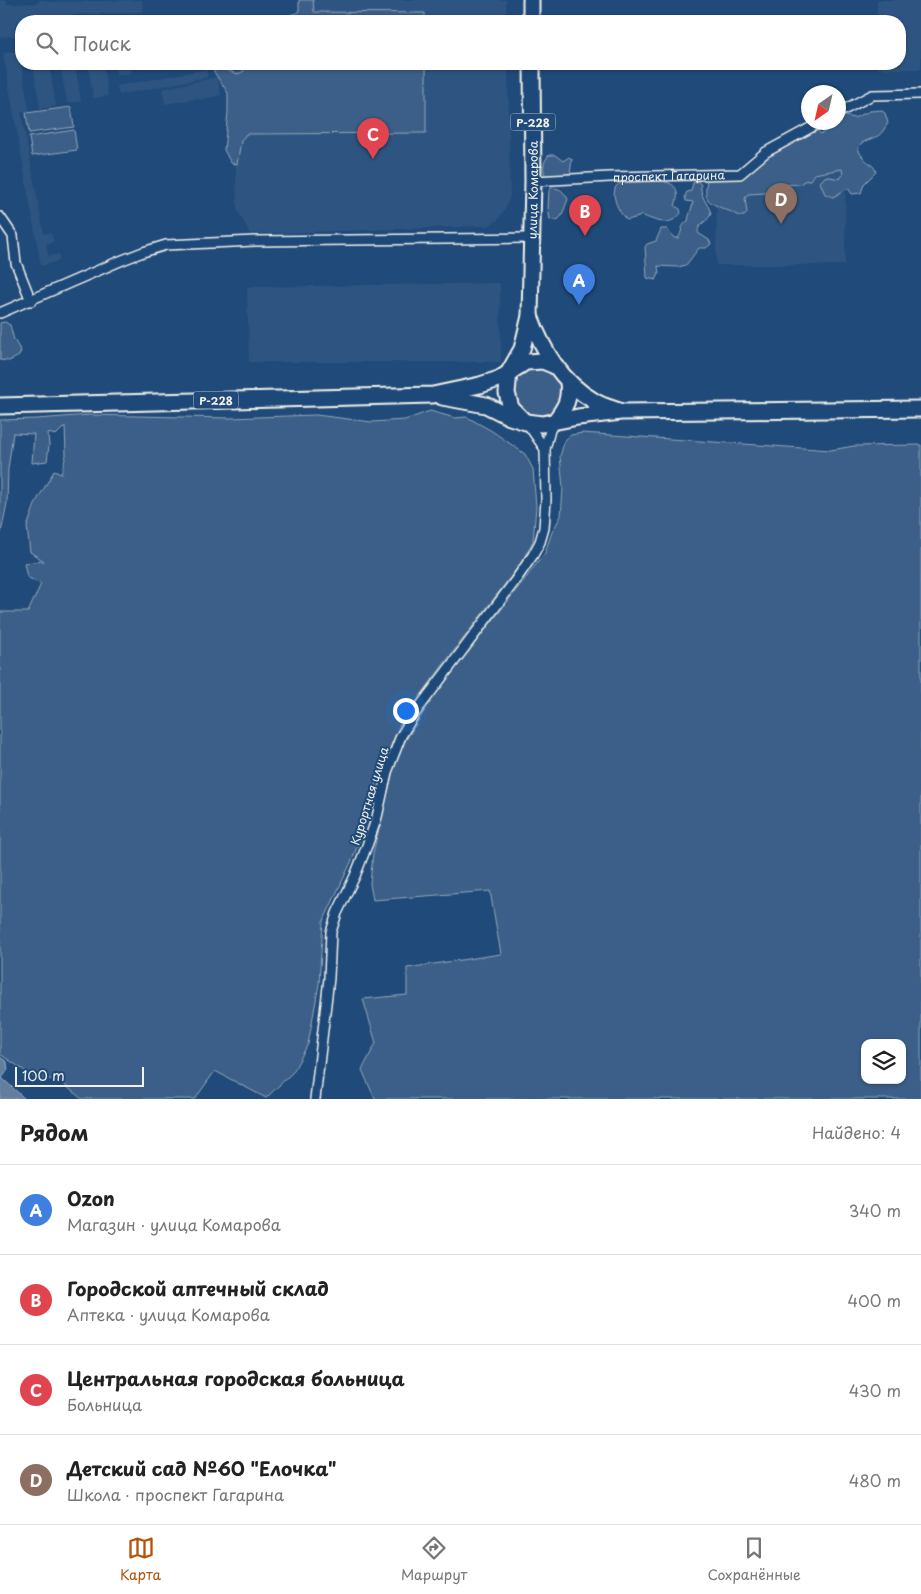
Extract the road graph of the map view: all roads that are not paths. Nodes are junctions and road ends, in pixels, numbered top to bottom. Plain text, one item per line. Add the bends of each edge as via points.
1 (531, 0) edge
2 (531, 15) edge
3 (532, 70) edge
4 (921, 94) edge
5 (846, 109) edge
6 (806, 130) edge
7 (533, 181) junction
8 (0, 217) edge
9 (532, 238) junction
10 (31, 301) junction
11 (0, 314) edge
12 (530, 316) junction
13 (555, 366) junction
14 (510, 372) junction
15 (568, 381) junction
16 (433, 395) junction
17 (0, 406) edge
18 (921, 409) edge
19 (620, 412) junction
20 (526, 422) junction
21 (555, 422) junction
22 (545, 449) junction
23 (315, 1099) edge

1 - 2 main road
3 - 7 main road, улица Комарова / Р-228
4 - 5 street via 872,95
6 - 7 street, проспект Гагарина via 766,152 740,174
7 - 9 main road, улица Комарова / Р-228
8 - 10 street via 13,236 16,263
9 - 10 street via 166,245 75,279
9 - 12 main road, улица Комарова / Р-228
10 - 11 street
12 - 13 main road, Р-228 via 544,350
12 - 14 main road, Р-228 via 522,349
13 - 14 main road, Р-228 via 543,361 526,362
13 - 15 main road, Р-228
14 - 16 main road, Р-228 via 480,385
14 - 20 main road, Р-228 via 510,408
15 - 19 main road via 594,401
15 - 21 main road via 566,406
16 - 17 main road, Р-228
16 - 20 main road, Р-228 via 486,404
18 - 19 main road
19 - 21 main road
20 - 21 main road, Р-228
20 - 22 street
21 - 22 street, Курортная улица
22 - 23 street, Курортная улица via 546,500 540,542 516,581 415,712 401,736 387,772 368,843 330,932 329,978

